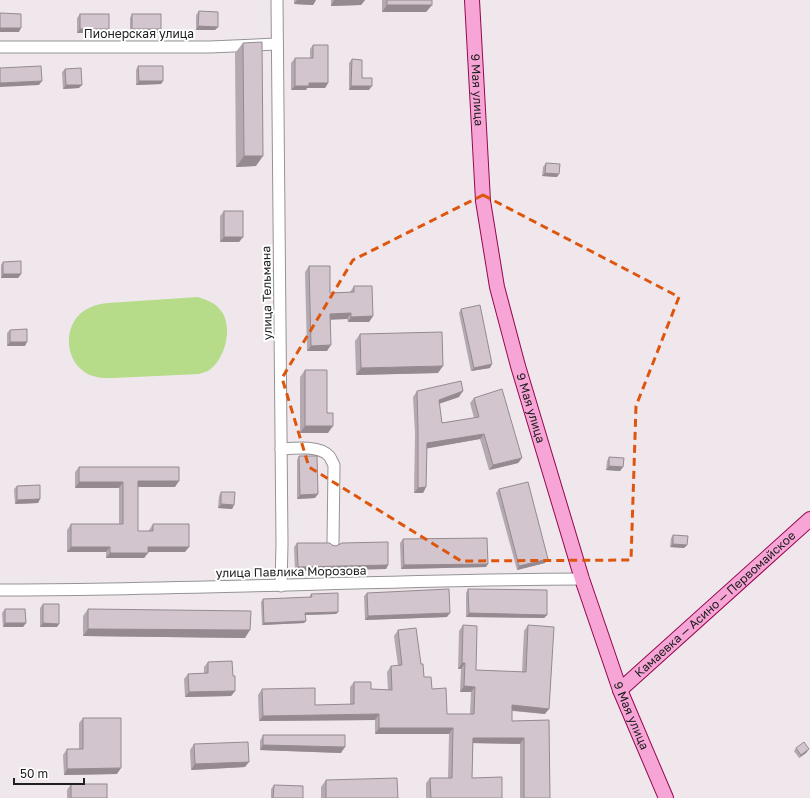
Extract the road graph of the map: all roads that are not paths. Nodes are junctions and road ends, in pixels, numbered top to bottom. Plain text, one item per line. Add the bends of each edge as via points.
1 (277, 0) edge
2 (472, 0) edge
3 (277, 44) junction
4 (0, 47) edge
5 (281, 449) junction
6 (810, 519) edge
7 (333, 543) dead end
8 (582, 579) junction
9 (281, 586) junction
10 (0, 590) edge
11 (620, 690) junction
12 (666, 798) edge

1 - 3 street, улица Тельмана
2 - 8 main road, 9 Мая улица via 483,201 497,288
3 - 4 street, Пионерская улица via 210,47
3 - 5 street, улица Тельмана
5 - 7 street via 317,450 328,455 334,465
5 - 9 street, улица Тельмана
6 - 11 main road, Камаевка — Асино — Первомайское
8 - 9 street, улица Павлика Морозова
8 - 11 main road, 9 Мая улица
9 - 10 street, улица Павлика Морозова
11 - 12 main road, 9 Мая улица

